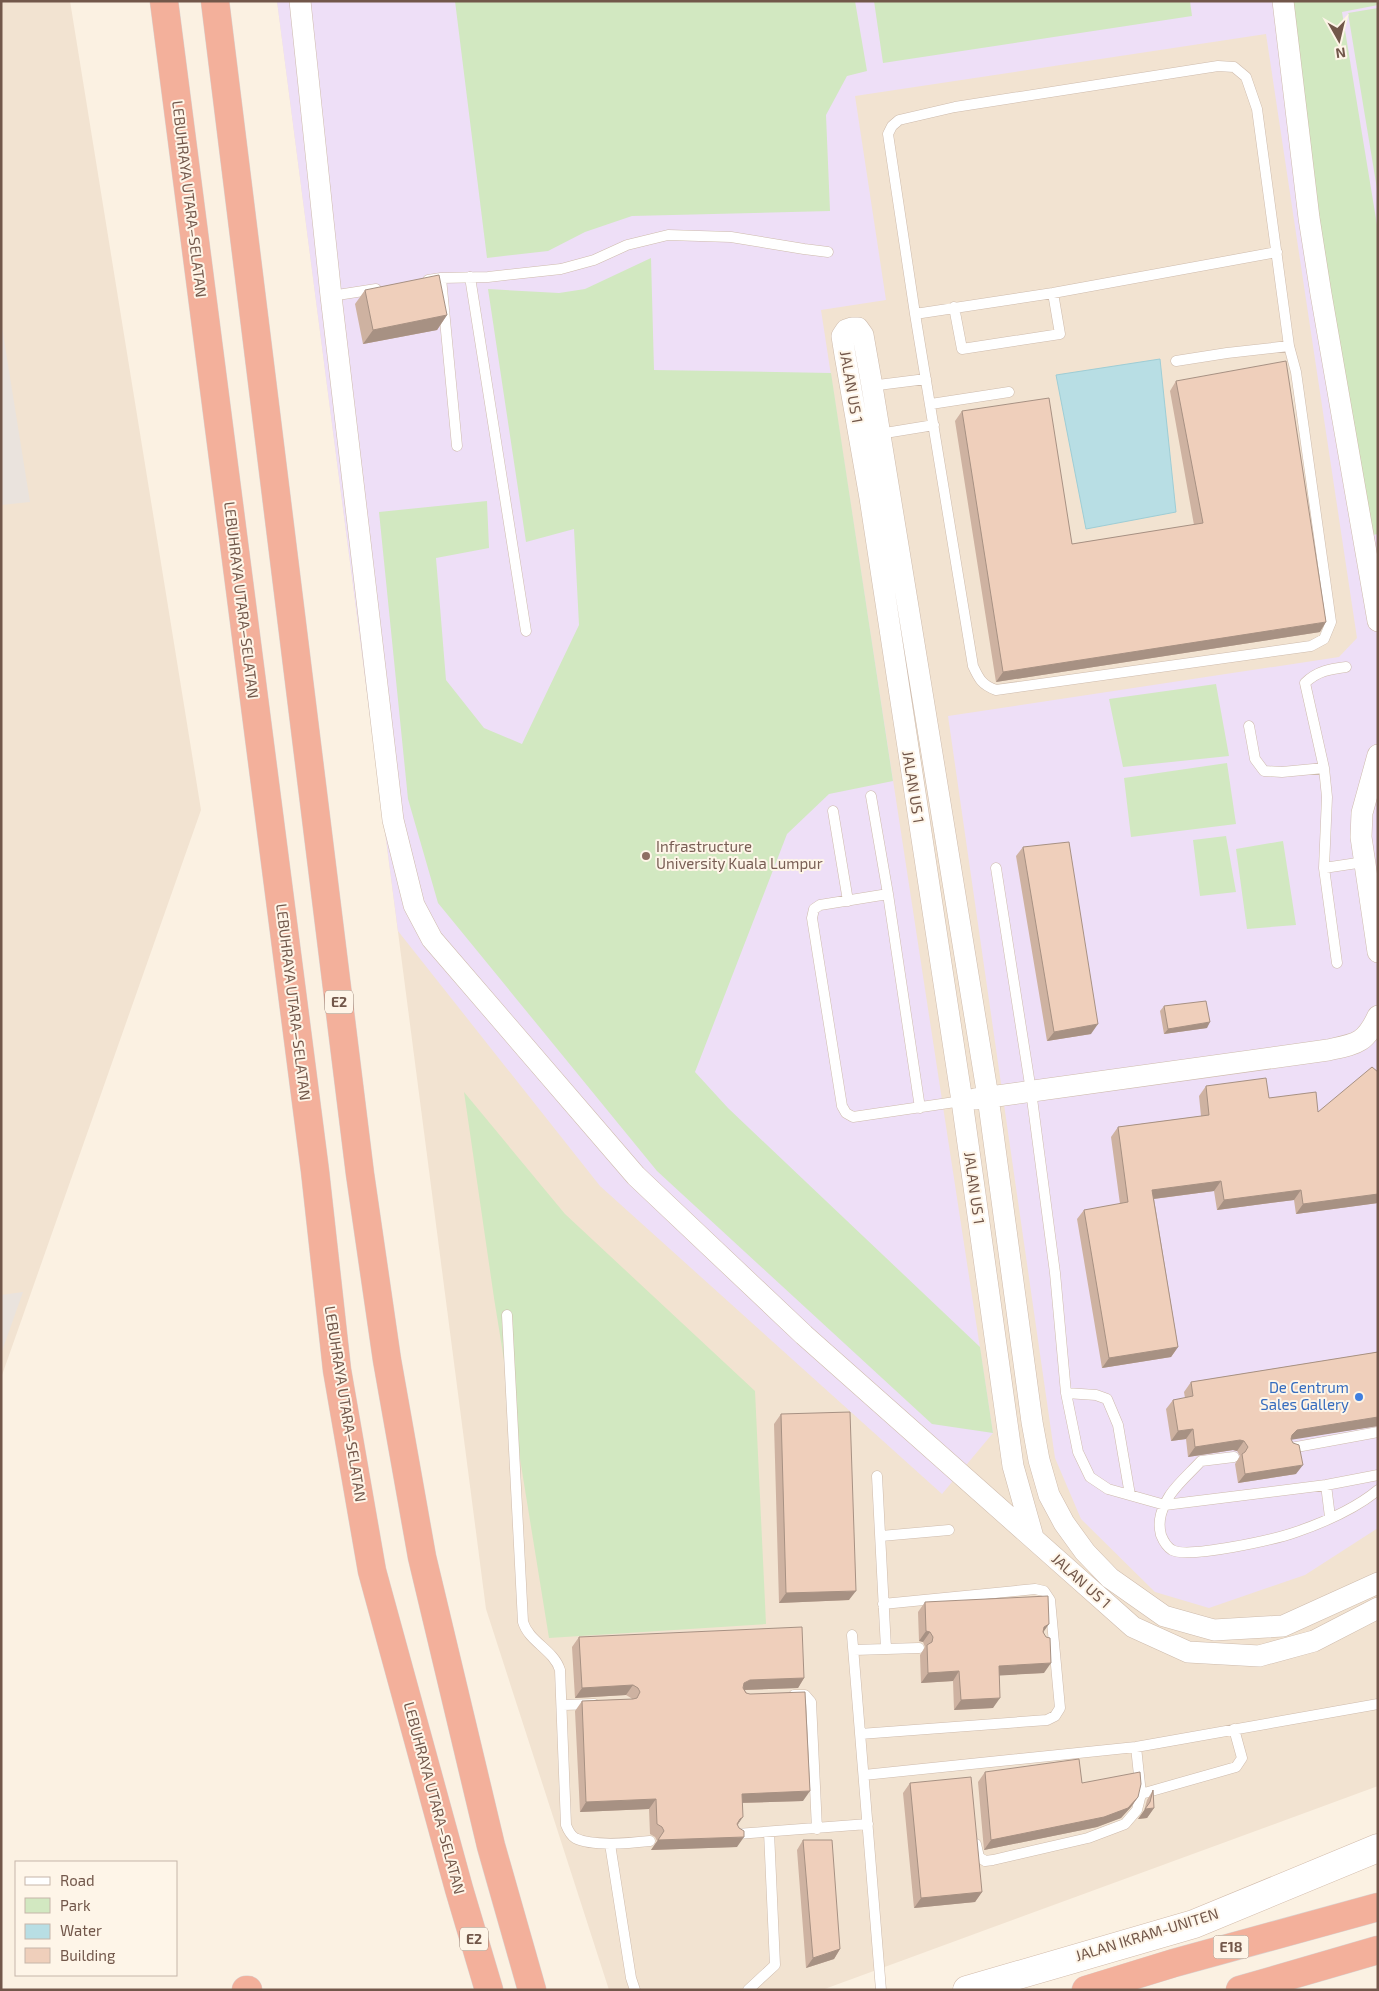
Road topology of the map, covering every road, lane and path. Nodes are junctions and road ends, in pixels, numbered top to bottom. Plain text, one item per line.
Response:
1 (164, 1) edge
2 (215, 1) edge
3 (300, 1) edge
4 (1283, 1) edge
5 (828, 252) dead end
6 (1277, 252) junction
7 (470, 277) junction
8 (441, 278) junction
9 (413, 282) edge
10 (386, 287) edge
11 (1053, 293) junction
12 (330, 296) junction
13 (954, 307) junction
14 (915, 314) junction
15 (1289, 346) junction
16 (1176, 361) dead end
17 (926, 379) junction
18 (861, 388) junction
19 (1009, 392) dead end
20 (931, 404) junction
21 (934, 425) junction
22 (879, 434) junction
23 (457, 446) dead end
24 (1378, 621) edge
25 (526, 631) dead end
26 (1346, 667) dead end
27 (1249, 726) dead end
28 (1378, 755) edge
29 (1324, 768) junction
30 (871, 796) dead end
31 (832, 811) dead end
32 (1364, 862) junction
33 (996, 868) dead end
34 (1324, 868) junction
35 (888, 894) junction
36 (848, 901) junction
37 (1378, 952) edge
38 (1338, 964) dead end
39 (1378, 1016) edge
40 (1031, 1091) junction
41 (988, 1097) junction
42 (962, 1101) junction
43 (920, 1108) junction
44 (507, 1315) dead end
45 (1066, 1393) junction
46 (1378, 1432) edge
47 (1291, 1448) edge
48 (1234, 1457) edge
49 (1378, 1474) edge
50 (877, 1476) dead end
51 (1326, 1485) junction
52 (1378, 1490) edge
53 (1130, 1495) junction
54 (1165, 1505) junction
55 (1330, 1517) junction
56 (949, 1530) dead end
57 (881, 1536) junction
58 (1033, 1537) junction
59 (1378, 1583) edge
60 (883, 1604) junction
61 (1378, 1608) edge
62 (852, 1635) dead end
63 (920, 1648) dead end
64 (886, 1649) junction
65 (854, 1650) junction
66 (787, 1695) edge
67 (608, 1703) edge
68 (1378, 1704) edge
69 (563, 1705) junction
70 (1234, 1730) junction
71 (860, 1734) junction
72 (1136, 1747) junction
73 (864, 1776) junction
74 (1141, 1794) junction
75 (868, 1824) junction
76 (818, 1829) junction
77 (769, 1832) junction
78 (975, 1832) edge
79 (736, 1834) edge
80 (650, 1841) dead end
81 (610, 1844) junction
82 (1378, 1848) edge
83 (1378, 1907) edge
84 (1378, 1950) edge
85 (489, 1990) edge
86 (532, 1990) edge
87 (635, 1990) edge
88 (748, 1990) edge
89 (881, 1990) edge
90 (967, 1990) edge
91 (1086, 1990) edge
92 (1240, 1990) edge

1 - 85 highway, LEBUHRAYA UTARA–SELATAN / E2
2 - 86 highway, E2
3 - 12 street
4 - 24 street
5 - 7 lane
6 - 11 lane
6 - 14 lane
6 - 15 lane
7 - 8 lane
7 - 25 lane
8 - 9 lane
8 - 23 lane
10 - 12 lane
11 - 13 lane
11 - 13 lane
12 - 58 street
13 - 14 lane
14 - 17 lane
15 - 16 lane
15 - 21 lane
17 - 18 lane
17 - 20 lane
18 - 22 street, JALAN US 1
18 - 42 street, JALAN US 1
19 - 20 lane
20 - 21 lane
21 - 22 lane
22 - 41 street, JALAN US 1
26 - 29 lane
27 - 29 lane
28 - 32 street
29 - 34 lane
30 - 35 lane
31 - 36 lane
32 - 34 lane
32 - 37 street
33 - 40 lane
34 - 38 lane
35 - 36 lane
35 - 43 lane
36 - 43 lane
39 - 40 street
40 - 41 street
40 - 45 lane
41 - 42 street
41 - 59 street, JALAN US 1
42 - 43 lane
42 - 58 street, JALAN US 1
44 - 69 lane
45 - 53 lane
45 - 53 lane
46 - 47 lane
48 - 54 lane
49 - 51 lane
50 - 57 lane
51 - 54 lane
51 - 55 lane
52 - 55 lane
53 - 54 lane
54 - 55 lane
56 - 57 lane
57 - 60 lane
58 - 61 street, JALAN US 1
60 - 64 lane
60 - 71 lane
62 - 65 lane
63 - 64 lane
64 - 65 lane
65 - 71 lane
66 - 76 lane
67 - 69 lane
68 - 70 lane
69 - 81 lane
70 - 72 lane
70 - 74 lane
71 - 73 lane
72 - 73 lane
72 - 74 lane
73 - 75 lane
74 - 78 lane
75 - 76 lane
75 - 89 lane
76 - 77 lane
77 - 79 lane
77 - 88 lane
80 - 81 lane
81 - 87 lane
82 - 90 main road, JALAN IKRAM-UNITEN
83 - 91 highway, E18
84 - 92 highway

